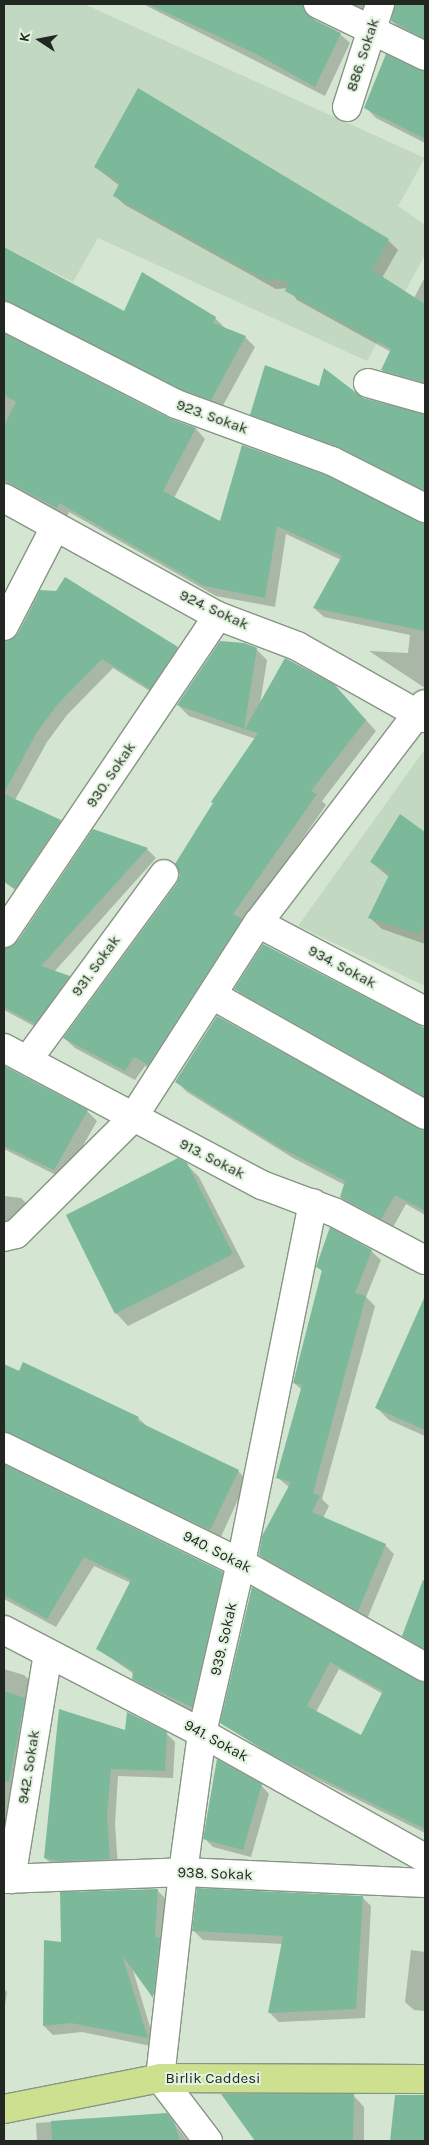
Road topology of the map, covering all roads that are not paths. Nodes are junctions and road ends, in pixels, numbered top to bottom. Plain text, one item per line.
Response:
1 (318, 4) edge
2 (380, 4) edge
3 (370, 32) junction
4 (425, 56) edge
5 (347, 107) dead end
6 (4, 316) edge
7 (368, 383) dead end
8 (425, 399) edge
9 (4, 498) edge
10 (425, 508) edge
11 (55, 527) junction
12 (218, 616) junction
13 (4, 626) edge
14 (423, 712) edge
15 (164, 874) dead end
16 (258, 923) junction
17 (4, 933) edge
18 (214, 996) junction
19 (425, 1011) edge
20 (4, 1048) edge
21 (29, 1058) junction
22 (425, 1115) edge
23 (132, 1119) junction
24 (313, 1203) junction
25 (4, 1237) edge
26 (425, 1260) edge
27 (4, 1447) edge
28 (241, 1563) junction
29 (4, 1630) edge
30 (48, 1654) junction
31 (425, 1667) edge
32 (202, 1733) junction
33 (425, 1858) edge
34 (183, 1872) junction
35 (7, 1879) edge
36 (425, 1883) edge
37 (160, 2078) junction
38 (425, 2079) edge
39 (4, 2109) edge
40 (208, 2141) edge

1 - 3 street
2 - 3 street, 886. Sokak
3 - 4 street
3 - 5 street, 886. Sokak
6 - 10 street, 923. Sokak
7 - 8 street
9 - 11 street, 924. Sokak
11 - 12 street, 924. Sokak
11 - 13 street
12 - 14 street, 924. Sokak
12 - 17 street, 930. Sokak
14 - 16 street
15 - 21 street, 931. Sokak
16 - 18 street
16 - 19 street, 934. Sokak
18 - 22 street
18 - 23 street
20 - 21 street, 913. Sokak
21 - 23 street, 913. Sokak
23 - 24 street, 913. Sokak
23 - 25 street
24 - 26 street, 913. Sokak
24 - 28 street, 939. Sokak
27 - 28 street, 940. Sokak
28 - 31 street, 940. Sokak
28 - 32 street, 939. Sokak
29 - 30 street, 941. Sokak
30 - 32 street, 941. Sokak
30 - 35 street, 942. Sokak
32 - 33 street, 941. Sokak
32 - 34 street, 939. Sokak
34 - 35 street, 938. Sokak
34 - 36 street, 938. Sokak
34 - 37 street, 939. Sokak
37 - 38 main road, Birlik Caddesi
37 - 39 main road, Birlik Caddesi
37 - 40 street

